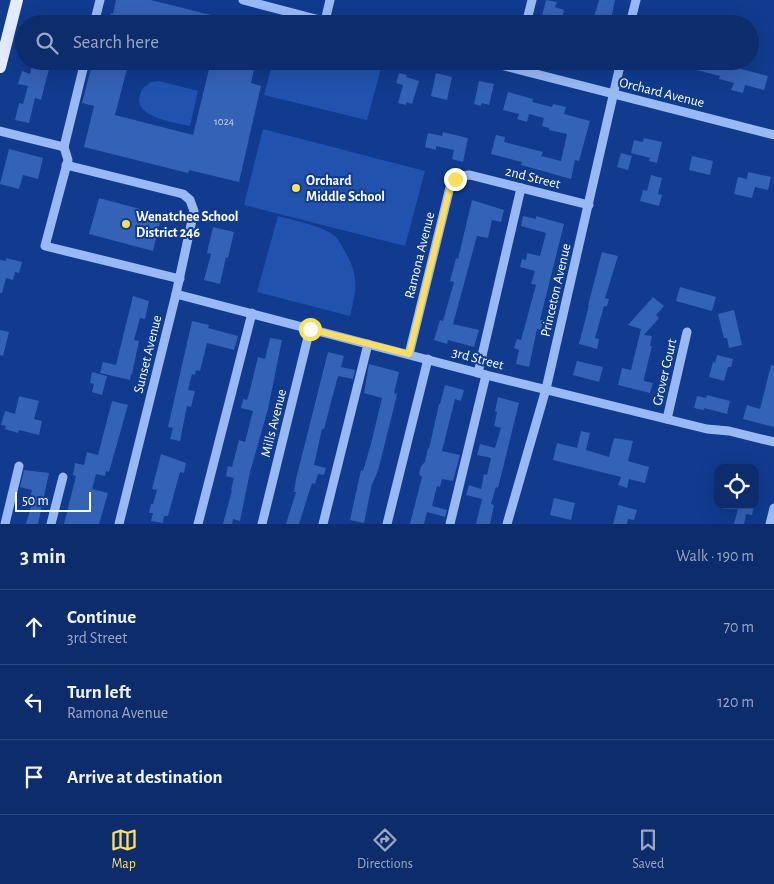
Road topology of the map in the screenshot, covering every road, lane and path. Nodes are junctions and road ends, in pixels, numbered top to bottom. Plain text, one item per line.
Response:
1 (17, 0) edge
2 (100, 0) edge
3 (243, 0) edge
4 (330, 0) edge
5 (532, 0) edge
6 (636, 0) edge
7 (96, 15) edge
8 (302, 15) edge
9 (326, 15) edge
10 (528, 15) edge
11 (632, 15) edge
12 (0, 67) edge
13 (83, 70) edge
14 (533, 70) edge
15 (619, 70) edge
16 (614, 94) junction
17 (0, 131) edge
18 (774, 135) edge
19 (64, 147) junction
20 (66, 165) junction
21 (470, 175) joint
22 (521, 188) junction
23 (589, 205) junction
24 (180, 279) junction
25 (176, 294) junction
26 (252, 313) junction
27 (310, 329) junction
28 (688, 332) dead end
29 (368, 344) junction
30 (409, 354) junction
31 (428, 359) junction
32 (482, 374) junction
33 (546, 389) junction
34 (667, 419) junction
35 (774, 442) edge
36 (19, 466) dead end
37 (63, 476) dead end
38 (774, 508) edge
39 (5, 524) edge
40 (51, 524) edge
41 (119, 524) edge
42 (198, 524) edge
43 (262, 524) edge
44 (323, 524) edge
45 (386, 524) edge
46 (450, 524) edge
47 (508, 524) edge
48 (770, 524) edge

1 - 12 main road
2 - 7 street
3 - 8 street
4 - 9 street
5 - 10 street
6 - 11 street
13 - 19 street
14 - 16 street, Orchard Avenue
15 - 16 street, Princeton Avenue
16 - 18 street, Orchard Avenue
16 - 23 street, Princeton Avenue
17 - 19 street
19 - 20 street
20 - 24 street, Sunset Avenue
20 - 24 street
21 - 22 street, 2nd Street
21 - 30 street, Ramona Avenue
22 - 23 street, 2nd Street
22 - 32 street
23 - 33 street, Princeton Avenue
24 - 25 street, Sunset Avenue
25 - 26 street, 3rd Street
25 - 41 street, Sunset Avenue
26 - 27 street, 3rd Street
26 - 42 street
27 - 29 street, 3rd Street
27 - 43 street, Mills Avenue
28 - 34 street, Grover Court
29 - 30 street, 3rd Street
29 - 44 street
30 - 31 street, 3rd Street
31 - 32 street, 3rd Street
31 - 45 street
32 - 33 street, 3rd Street
32 - 46 street
33 - 34 street, 3rd Street
33 - 47 street, Princeton Avenue
34 - 35 street, 3rd Street
36 - 39 street
37 - 40 street
38 - 48 street

